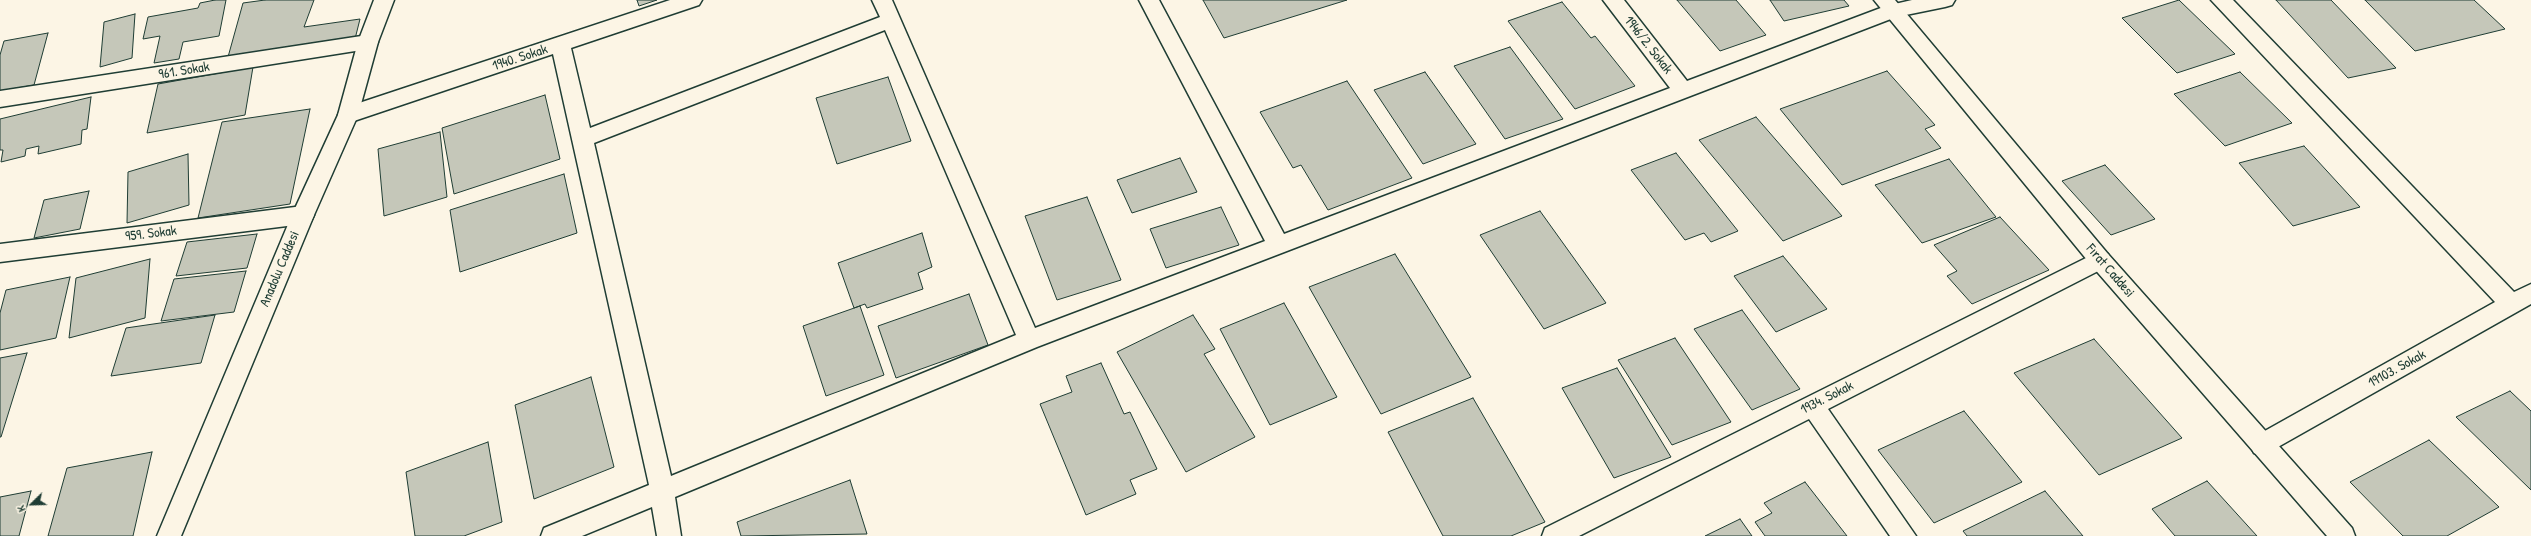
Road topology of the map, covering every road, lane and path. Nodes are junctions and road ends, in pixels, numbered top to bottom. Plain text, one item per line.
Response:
1 (384, 0) edge
2 (692, 0) edge
3 (882, 0) edge
4 (1149, 0) edge
5 (1613, 0) edge
6 (1945, 0) edge
7 (2221, 0) edge
8 (1888, 6) edge
9 (891, 20) junction
10 (368, 42) junction
11 (561, 45) junction
12 (1682, 90) junction
13 (0, 99) edge
14 (348, 115) junction
15 (583, 139) junction
16 (302, 215) junction
17 (1278, 244) junction
18 (0, 253) edge
19 (2100, 260) junction
20 (2531, 293) edge
21 (2511, 304) junction
22 (1029, 340) junction
23 (1812, 406) junction
24 (2262, 445) junction
25 (662, 490) junction
26 (169, 536) edge
27 (553, 536) edge
28 (669, 536) edge
29 (1554, 536) edge
30 (1904, 536) edge
31 (2343, 536) edge

1 - 10 street, Anadolu Caddesi
2 - 11 street, 1940. Sokak
3 - 9 street
4 - 17 street
5 - 12 street, 1946/2. Sokak
6 - 8 street
7 - 21 street
8 - 12 street
8 - 19 street, Fırat Caddesi
9 - 15 street
9 - 22 street
10 - 13 street, 961. Sokak
10 - 14 street, Anadolu Caddesi
11 - 14 street, 1940. Sokak
11 - 15 street
12 - 17 street
14 - 16 street, Anadolu Caddesi
15 - 25 street
16 - 18 street, 959. Sokak
16 - 26 street, Anadolu Caddesi
17 - 22 street
19 - 23 street, 1934. Sokak
19 - 24 street, Fırat Caddesi
20 - 21 street, 19103. Sokak
21 - 24 street, 19103. Sokak
22 - 25 street
23 - 29 street, 1934. Sokak
23 - 30 street
24 - 31 street, Fırat Caddesi
25 - 27 street
25 - 28 street

